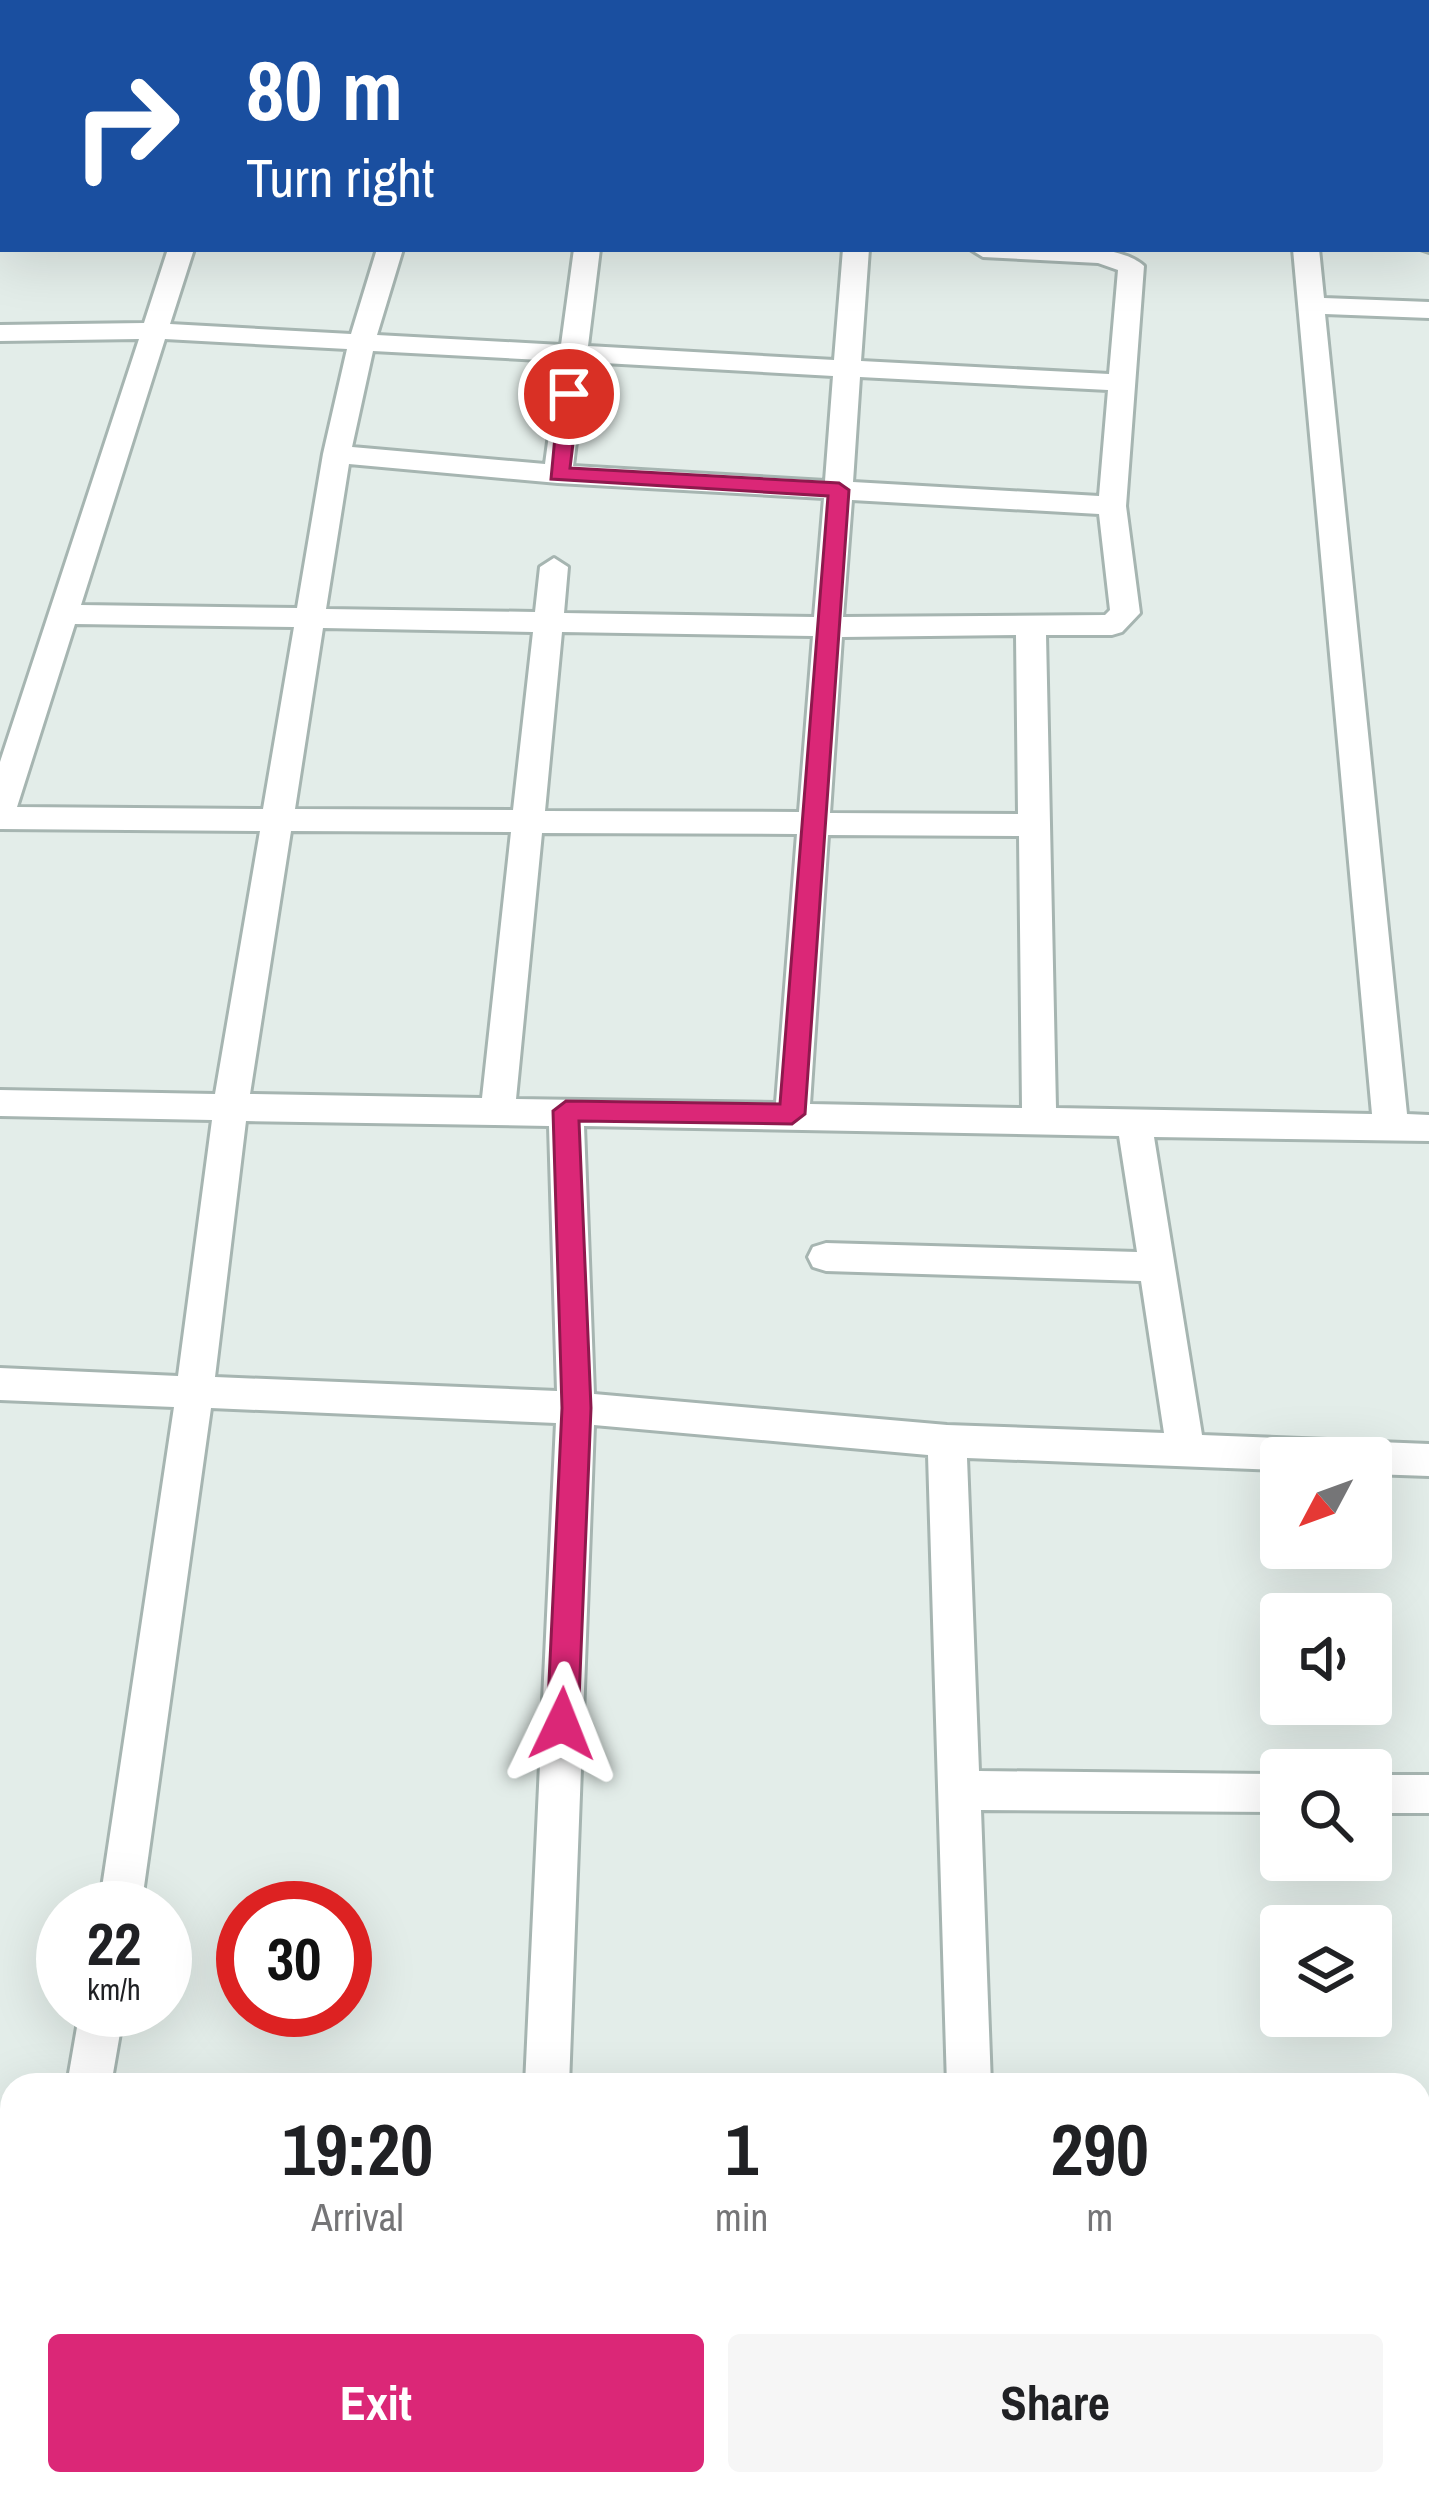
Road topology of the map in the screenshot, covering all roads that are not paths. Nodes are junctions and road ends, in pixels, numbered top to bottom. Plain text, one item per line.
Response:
1 (180, 252) edge
2 (389, 252) edge
3 (587, 252) edge
4 (856, 252) edge
5 (1034, 252) edge
6 (1306, 252) edge
7 (1309, 305) junction
8 (1429, 310) edge
9 (155, 332) junction
10 (0, 333) edge
11 (362, 342) junction
12 (574, 354) junction
13 (847, 368) junction
14 (1119, 383) junction
15 (337, 454) junction
16 (558, 474) junction
17 (839, 490) junction
18 (1112, 506) junction
19 (554, 567) dead end
20 (63, 614) junction
21 (310, 618) junction
22 (548, 622) junction
23 (828, 627) junction
24 (1031, 627) junction
25 (0, 814) edge
26 (278, 820) junction
27 (527, 821) junction
28 (814, 824) junction
29 (1037, 825) junction
30 (0, 1102) edge
31 (231, 1103) junction
32 (498, 1109) junction
33 (566, 1111) junction
34 (792, 1114) junction
35 (1039, 1119) junction
36 (1134, 1121) junction
37 (1390, 1127) junction
38 (1429, 1128) edge
39 (826, 1257) dead end
40 (1157, 1267) junction
41 (0, 1384) edge
42 (196, 1389) junction
43 (576, 1408) junction
44 (947, 1441) junction
45 (1186, 1450) junction
46 (1429, 1460) edge
47 (960, 1790) junction
48 (1260, 1793) edge
49 (1392, 1794) edge
50 (1429, 1794) edge
51 (124, 1881) edge
52 (97, 2037) edge
53 (91, 2073) edge
54 (548, 2073) edge
55 (969, 2073) edge

1 - 9 street
2 - 11 street
3 - 12 street
4 - 13 street
5 - 14 street
6 - 7 street
7 - 8 street
7 - 37 street
9 - 10 street
9 - 11 street
9 - 20 street
11 - 12 street
11 - 15 street
12 - 13 street
12 - 16 street
13 - 14 street
13 - 17 street
14 - 18 street
15 - 16 street
15 - 21 street
16 - 17 street
17 - 18 street
17 - 23 street
18 - 24 street
19 - 22 street
20 - 21 street
20 - 25 street
21 - 22 street
21 - 26 street
22 - 23 street
22 - 27 street
23 - 24 street
23 - 28 street
24 - 29 street
25 - 26 street
26 - 27 street
26 - 31 street
27 - 28 street
27 - 32 street
28 - 29 street
28 - 34 street
29 - 35 street
30 - 31 street
31 - 32 street
31 - 42 street
32 - 33 street
33 - 34 street
33 - 43 street
34 - 35 street
35 - 36 street
36 - 37 street
36 - 40 street
37 - 38 street
39 - 40 street
40 - 45 street
41 - 42 street
42 - 43 street
42 - 51 street
43 - 44 street
43 - 54 street
44 - 45 street
44 - 47 street
45 - 46 street
47 - 48 street
47 - 55 street
49 - 50 street
52 - 53 street

